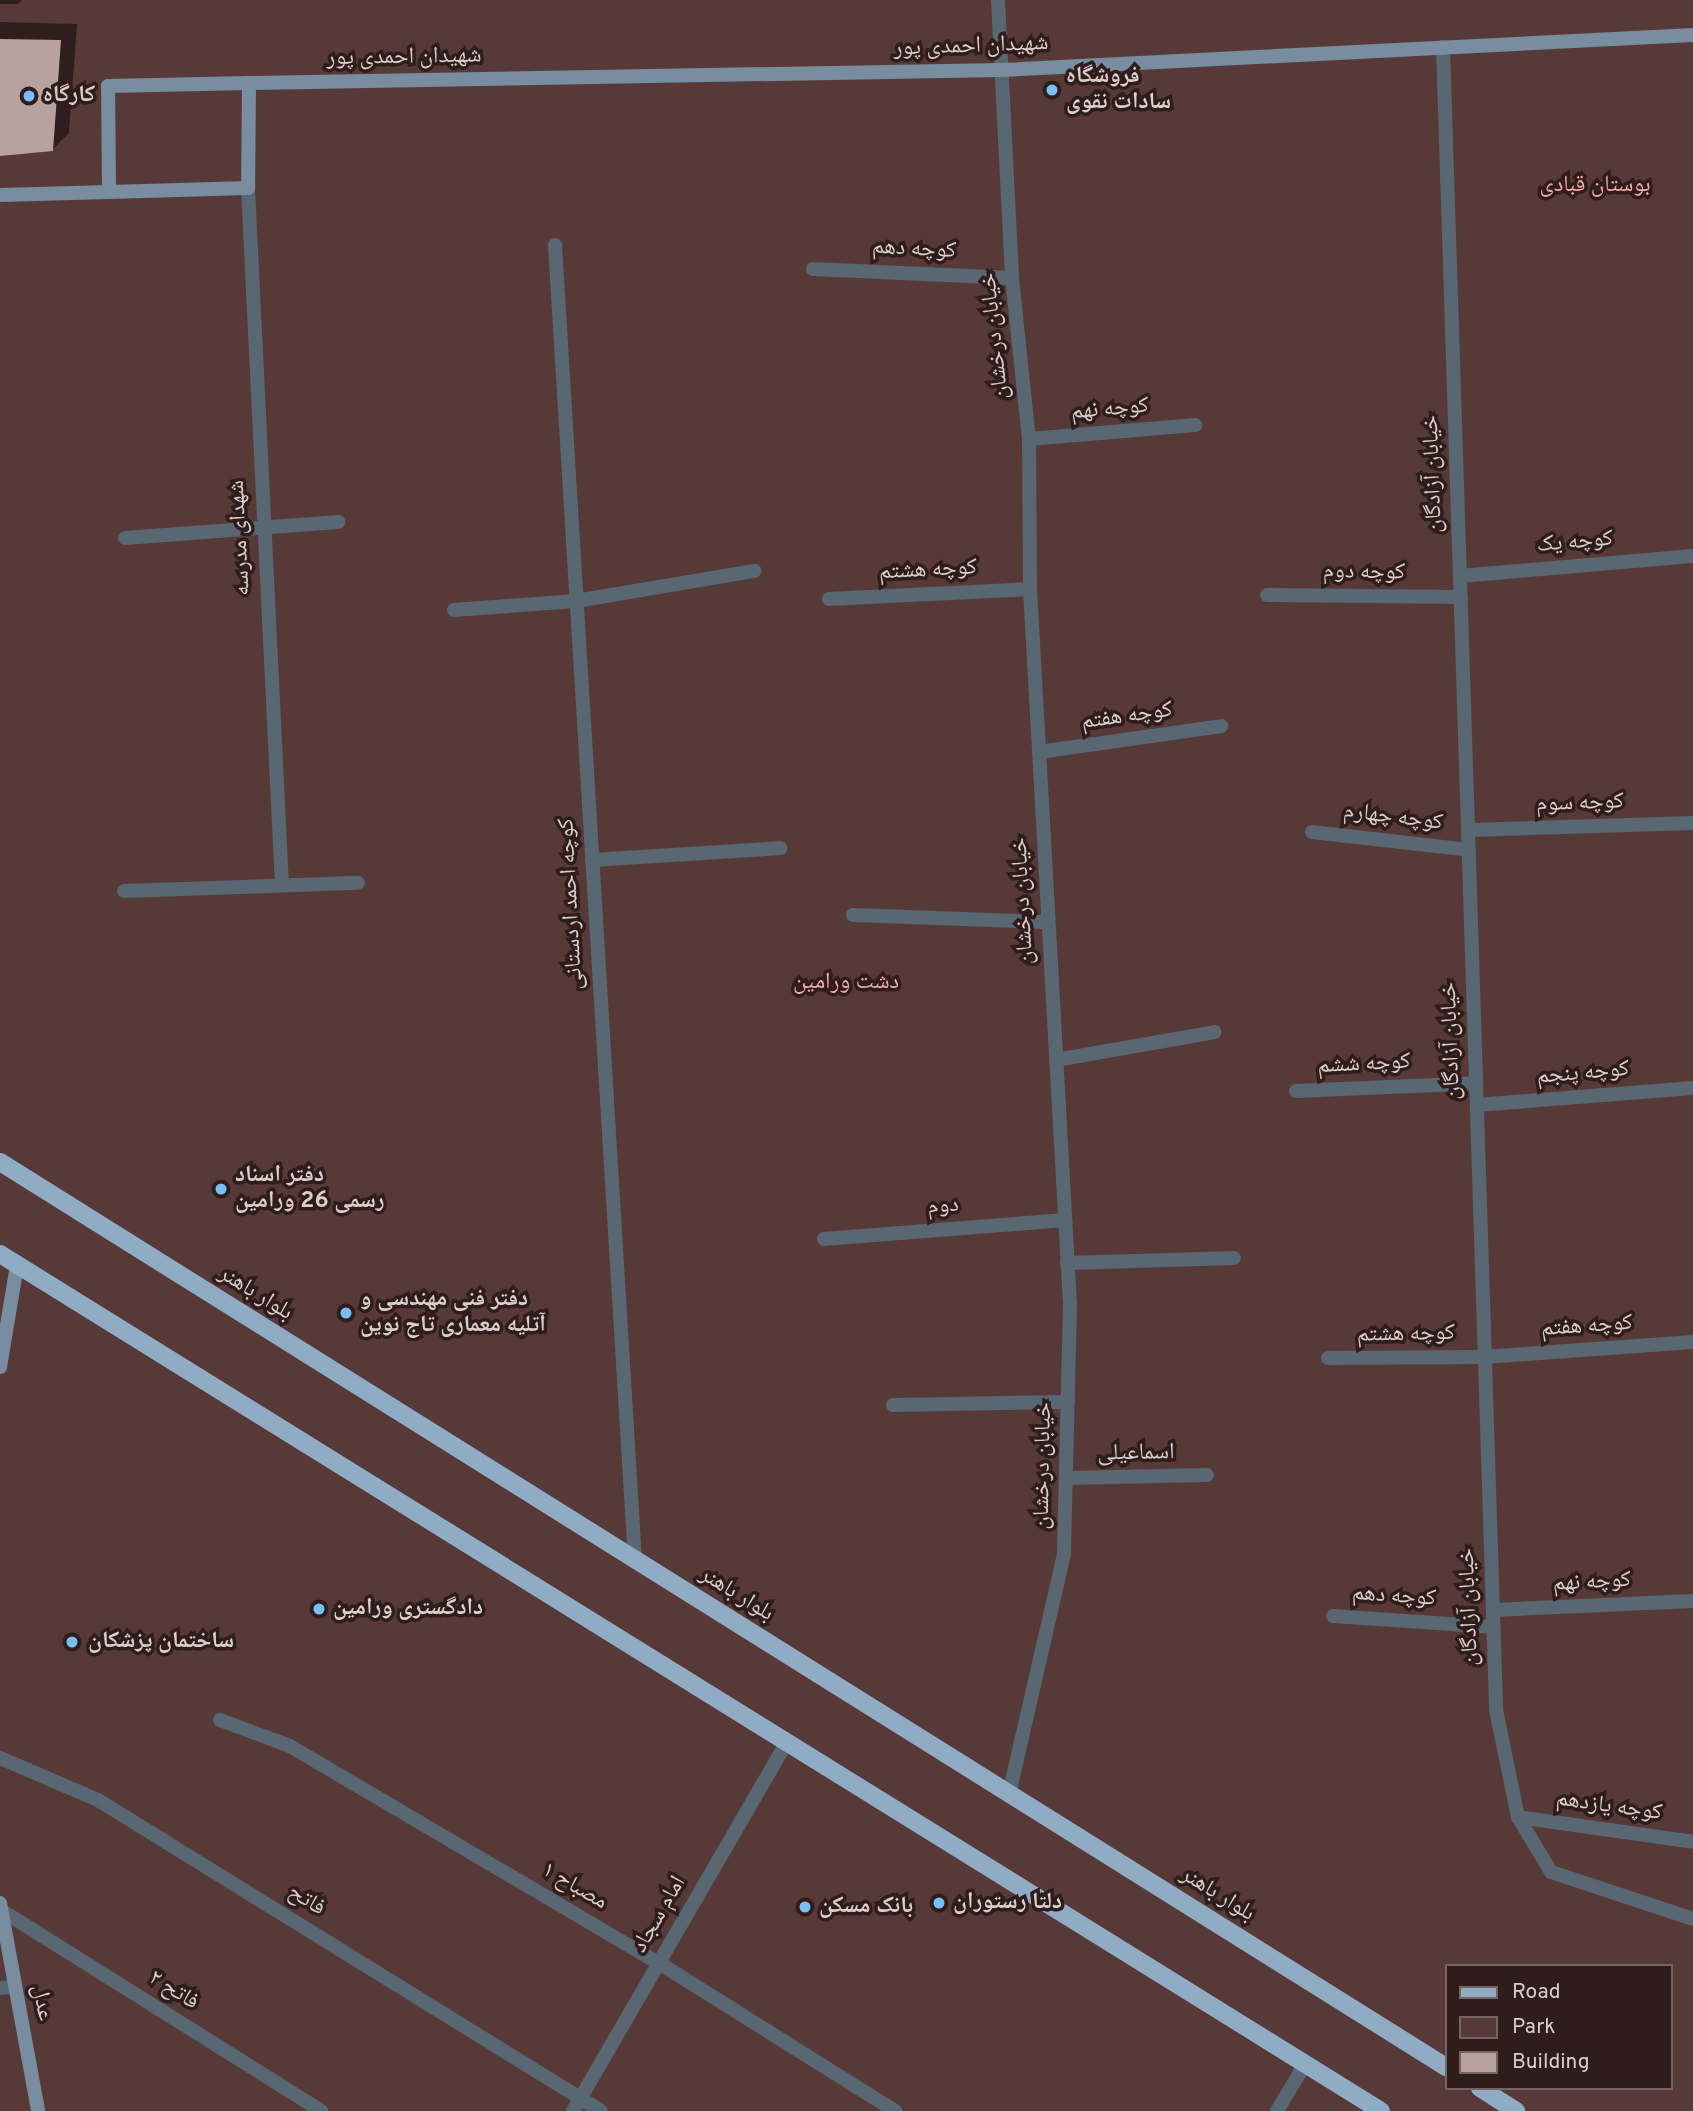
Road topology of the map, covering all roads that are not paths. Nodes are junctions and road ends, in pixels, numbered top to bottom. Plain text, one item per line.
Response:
1 (998, 0) edge
2 (1693, 35) edge
3 (1443, 47) junction
4 (1001, 70) junction
5 (249, 83) junction
6 (248, 188) junction
7 (109, 192) junction
8 (0, 195) edge
9 (555, 245) dead end
10 (813, 269) dead end
11 (1012, 278) junction
12 (1195, 425) dead end
13 (1029, 439) junction
14 (338, 522) dead end
15 (262, 526) junction
16 (125, 538) dead end
17 (1693, 556) edge
18 (754, 571) dead end
19 (1460, 576) junction
20 (1030, 589) junction
21 (1267, 595) dead end
22 (1461, 597) junction
23 (829, 599) dead end
24 (576, 601) junction
25 (454, 610) dead end
26 (1221, 726) dead end
27 (1039, 752) junction
28 (1693, 823) edge
29 (1468, 830) junction
30 (1312, 832) dead end
31 (781, 848) dead end
32 (1469, 850) junction
33 (592, 860) junction
34 (358, 883) dead end
35 (282, 885) junction
36 (124, 891) dead end
37 (853, 915) dead end
38 (1048, 922) junction
39 (1215, 1032) dead end
40 (1056, 1060) junction
41 (1476, 1083) junction
42 (1693, 1088) edge
43 (1296, 1091) dead end
44 (1477, 1105) junction
45 (0, 1162) edge
46 (1065, 1220) junction
47 (824, 1239) dead end
48 (0, 1254) edge
49 (1234, 1258) dead end
50 (1067, 1263) junction
51 (18, 1265) junction
52 (1693, 1342) edge
53 (1484, 1357) junction
54 (1328, 1358) dead end
55 (0, 1367) edge
56 (1068, 1402) junction
57 (893, 1405) dead end
58 (1206, 1475) dead end
59 (1066, 1478) junction
60 (635, 1560) junction
61 (1693, 1601) edge
62 (1493, 1611) junction
63 (1333, 1616) dead end
64 (1493, 1627) junction
65 (220, 1720) dead end
66 (787, 1742) junction
67 (0, 1758) edge
68 (1009, 1794) junction
69 (1518, 1816) junction
70 (1693, 1842) edge
71 (1, 1906) edge
72 (1693, 1919) edge
73 (659, 1963) junction
74 (15, 1987) junction
75 (0, 1989) edge
76 (1305, 2064) junction
77 (1444, 2066) edge
78 (1483, 2090) edge
79 (576, 2105) edge
80 (38, 2111) edge
81 (321, 2111) edge
82 (601, 2111) edge
83 (895, 2111) edge
84 (1277, 2111) edge
85 (1381, 2111) edge
86 (1516, 2111) edge

1 - 4 street, خیابان درخشان
2 - 3 street, شهیدان احمدی پور
3 - 4 street, شهیدان احمدی پور
3 - 19 street, خیابان آزادگان
4 - 5 street, شهیدان احمدی پور
4 - 11 street, خیابان درخشان
5 - 6 street
5 - 7 street, شهیدان احمدی پور
6 - 7 street
6 - 15 street, شهدای مدرسه
7 - 8 street
9 - 24 street, کوچه احمد اردستانی
10 - 11 street, کوچه دهم
11 - 13 street, خیابان درخشان
12 - 13 street, کوچه نهم
13 - 20 street, خیابان درخشان
14 - 15 street
15 - 16 street
15 - 35 street, شهدای مدرسه
17 - 19 street, کوچه یک
18 - 24 street
19 - 22 street, خیابان آزادگان
20 - 23 street, کوچه هشتم
20 - 27 street, خیابان درخشان
21 - 22 street, کوچه دوم
22 - 29 street, خیابان آزادگان
24 - 25 street
24 - 33 street, کوچه احمد اردستانی
26 - 27 street, کوچه هفتم
27 - 38 street, خیابان درخشان
28 - 29 street, کوچه سوم
29 - 32 street, خیابان آزادگان
30 - 32 street, کوچه چهارم
31 - 33 street
32 - 41 street, خیابان آزادگان
33 - 60 street, کوچه احمد اردستانی
34 - 35 street
35 - 36 street
37 - 38 street
38 - 40 street, خیابان درخشان
39 - 40 street
40 - 46 street, خیابان درخشان
41 - 43 street, کوچه ششم
41 - 44 street, خیابان آزادگان
42 - 44 street, کوچه پنجم
44 - 53 street, خیابان آزادگان
45 - 60 main road, بلوار باهنر
46 - 47 street, دوم
46 - 50 street, خیابان درخشان
48 - 51 main road
49 - 50 street
50 - 56 street, خیابان درخشان
51 - 55 street
51 - 66 main road
52 - 53 street, کوچه هفتم
53 - 54 street, کوچه هشتم
53 - 62 street, خیابان آزادگان
56 - 57 street
56 - 59 street, خیابان درخشان
58 - 59 street, اسماعیلی
59 - 68 street, خیابان درخشان
60 - 68 main road, بلوار باهنر
61 - 62 street, کوچه نهم
62 - 64 street, خیابان آزادگان
63 - 64 street, کوچه دهم
64 - 69 street, خیابان آزادگان
65 - 73 street, مصباح ۱
66 - 73 street, امام سجاد
66 - 76 main road
67 - 79 street, فاتح
68 - 77 main road, بلوار باهنر
69 - 70 street, کوچه یازدهم
69 - 72 street, خیابان آزادگان
71 - 74 street, عدل
71 - 81 street, فاتح ۲
73 - 79 street, امام سجاد
73 - 83 street, مصباح ۱
74 - 75 street
74 - 80 street, عدل
76 - 84 street
76 - 85 main road
78 - 86 main road
79 - 82 street, فاتح

